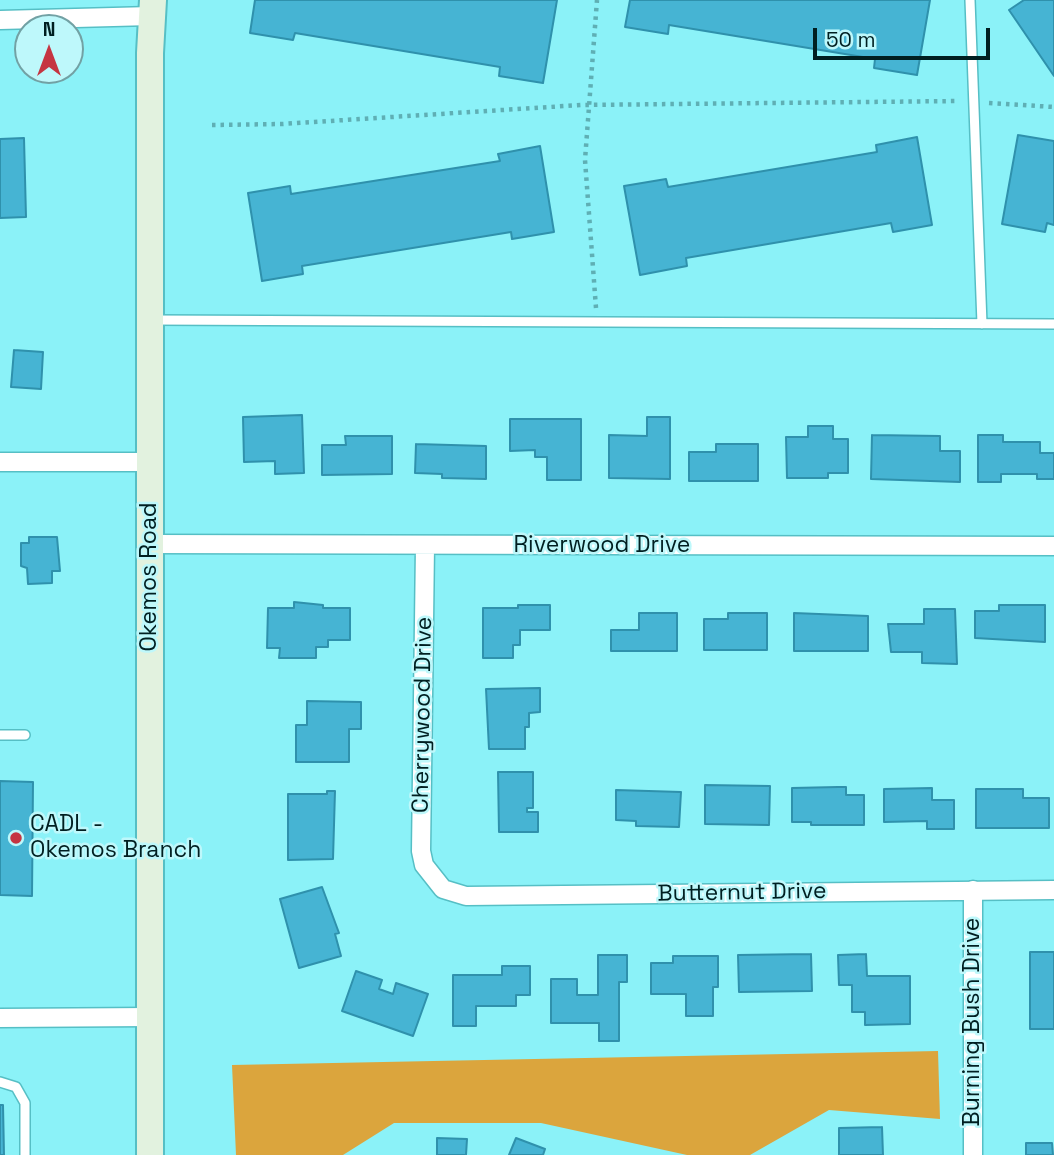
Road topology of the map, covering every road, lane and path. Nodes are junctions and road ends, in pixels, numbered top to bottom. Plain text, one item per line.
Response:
1 (597, 0) edge
2 (970, 0) edge
3 (152, 8) edge
4 (0, 20) edge
5 (974, 102) junction
6 (589, 106) junction
7 (1054, 107) edge
8 (212, 125) dead end
9 (150, 320) junction
10 (596, 323) junction
11 (982, 324) junction
12 (1054, 324) edge
13 (150, 462) junction
14 (0, 463) edge
15 (150, 544) junction
16 (425, 546) junction
17 (1054, 546) edge
18 (0, 735) edge
19 (25, 735) dead end
20 (434, 881) joint
21 (973, 890) junction
22 (1054, 890) edge
23 (150, 1017) junction
24 (0, 1018) edge
25 (0, 1082) edge
26 (25, 1155) edge
27 (150, 1155) edge
28 (973, 1155) edge

1 - 6 path
2 - 5 lane
3 - 4 street
3 - 9 main road, Okemos Road
5 - 6 path
5 - 7 path
5 - 11 lane
6 - 8 path
6 - 10 path
9 - 10 lane
9 - 13 main road, Okemos Road
10 - 11 lane
11 - 12 lane
13 - 14 street
13 - 15 main road, Okemos Road
15 - 16 street, Riverwood Drive
15 - 23 main road, Okemos Road
16 - 17 street, Riverwood Drive
16 - 20 street, Cherrywood Drive
18 - 19 lane
20 - 21 street, Butternut Drive
21 - 22 street, Butternut Drive
21 - 28 street, Burning Bush Drive
23 - 24 street
23 - 27 main road, Okemos Road
25 - 26 lane

